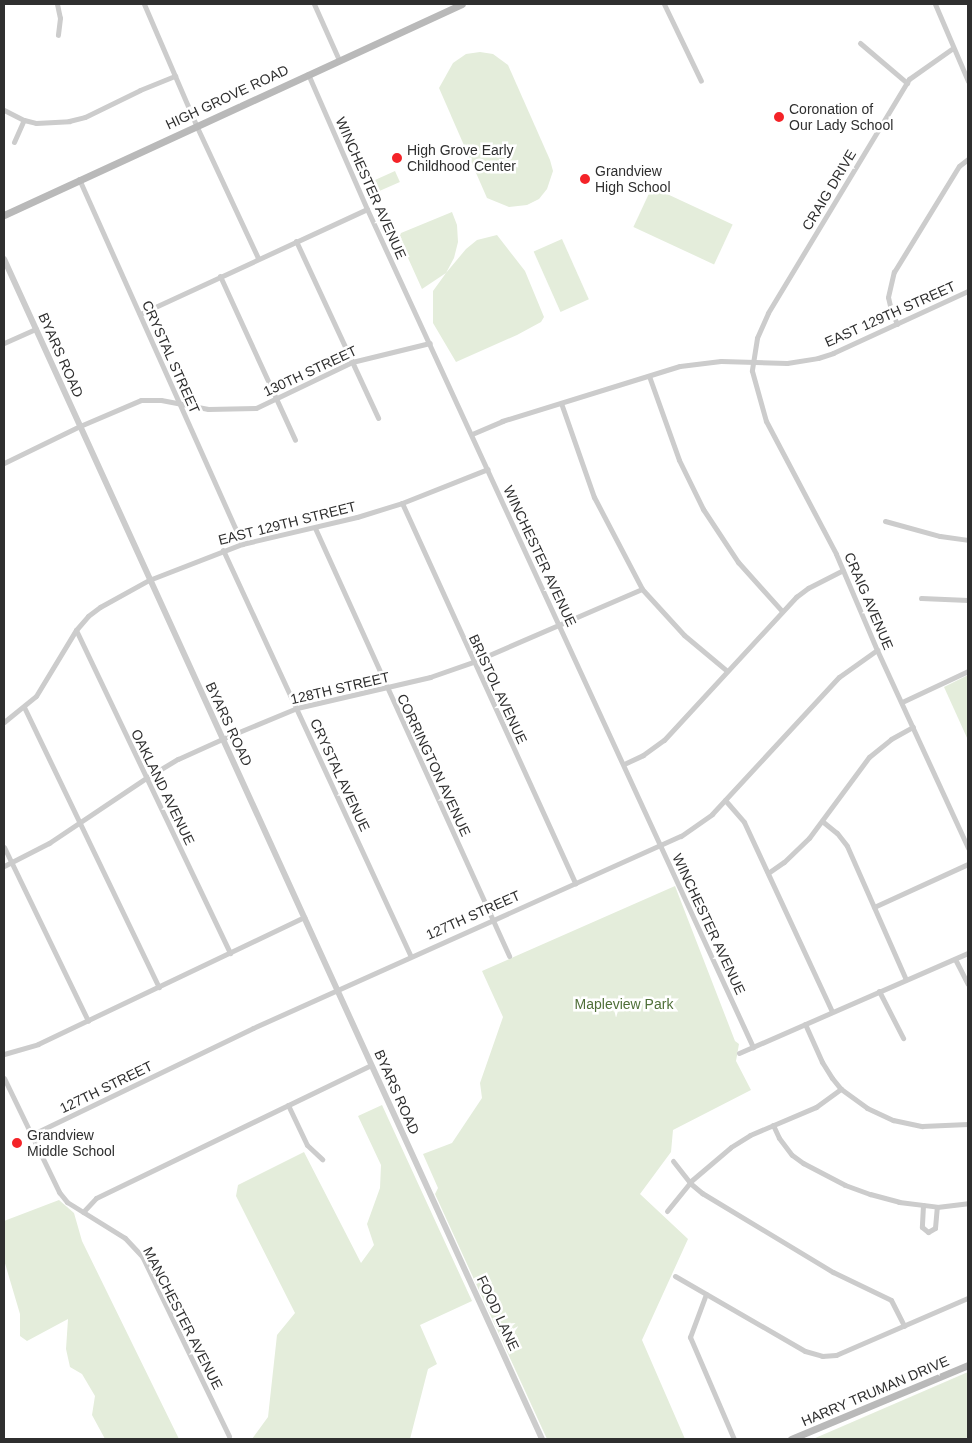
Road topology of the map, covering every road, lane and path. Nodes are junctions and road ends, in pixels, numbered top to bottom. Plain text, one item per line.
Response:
1 (57, 4) edge
2 (144, 4) edge
3 (314, 4) edge
4 (462, 4) edge
5 (664, 4) edge
6 (935, 4) edge
7 (58, 35) dead end
8 (860, 43) dead end
9 (953, 48) junction
10 (339, 60) junction
11 (308, 74) junction
12 (175, 76) junction
13 (701, 81) dead end
14 (968, 81) edge
15 (907, 83) junction
16 (4, 110) edge
17 (24, 120) junction
18 (196, 125) junction
19 (14, 142) dead end
20 (968, 159) edge
21 (79, 180) junction
22 (367, 209) junction
23 (4, 215) edge
24 (296, 241) junction
25 (258, 258) junction
26 (4, 259) edge
27 (220, 276) junction
28 (968, 291) edge
29 (140, 314) junction
30 (897, 324) junction
31 (36, 329) junction
32 (4, 343) edge
33 (430, 344) junction
34 (352, 362) junction
35 (752, 363) junction
36 (649, 376) junction
37 (276, 400) junction
38 (561, 403) junction
39 (181, 405) junction
40 (378, 418) dead end
41 (80, 426) junction
42 (472, 434) junction
43 (295, 440) dead end
44 (4, 462) edge
45 (487, 470) junction
46 (402, 503) junction
47 (885, 521) dead end
48 (315, 528) junction
49 (968, 540) edge
50 (242, 544) junction
51 (223, 550) junction
52 (843, 570) junction
53 (149, 580) junction
54 (642, 589) junction
55 (921, 598) dead end
56 (968, 600) edge
57 (782, 611) junction
58 (560, 625) junction
59 (76, 630) junction
60 (878, 650) junction
61 (473, 662) junction
62 (727, 671) junction
63 (968, 671) edge
64 (387, 688) junction
65 (902, 702) junction
66 (24, 707) junction
67 (297, 708) junction
68 (4, 722) edge
69 (913, 728) junction
70 (222, 739) junction
71 (624, 764) junction
72 (146, 778) junction
73 (725, 800) junction
74 (822, 821) junction
75 (80, 823) junction
76 (661, 846) junction
77 (4, 847) edge
78 (968, 848) edge
79 (11, 862) junction
80 (968, 864) edge
81 (4, 866) edge
82 (768, 872) junction
83 (575, 883) junction
84 (874, 907) junction
85 (304, 917) junction
86 (492, 919) junction
87 (230, 953) junction
88 (968, 953) edge
89 (411, 956) junction
90 (509, 956) dead end
91 (955, 959) junction
92 (906, 980) junction
93 (968, 984) edge
94 (159, 987) junction
95 (337, 990) junction
96 (879, 991) junction
97 (832, 1012) junction
98 (88, 1021) junction
99 (805, 1024) junction
100 (902, 1038) dead end
101 (753, 1047) junction
102 (739, 1053) dead end
103 (4, 1054) edge
104 (372, 1065) junction
105 (4, 1078) edge
106 (841, 1089) junction
107 (288, 1105) junction
108 (968, 1124) edge
109 (773, 1125) junction
110 (31, 1135) junction
111 (322, 1159) dead end
112 (673, 1161) dead end
113 (690, 1183) junction
114 (432, 1198) joint
115 (968, 1203) edge
116 (923, 1205) junction
117 (937, 1207) junction
118 (667, 1211) dead end
119 (84, 1212) junction
120 (675, 1276) dead end
121 (706, 1294) junction
122 (968, 1298) edge
123 (904, 1326) junction
124 (968, 1365) edge
125 (229, 1436) dead end
126 (542, 1439) edge
127 (734, 1439) edge
128 (791, 1439) edge

1 - 7 street
2 - 12 street
3 - 10 street
4 - 10 main road, HIGH GROVE ROAD
5 - 13 street
6 - 9 street
8 - 15 street
9 - 14 street
9 - 15 street, CRAIG DRIVE
10 - 11 main road, HIGH GROVE ROAD
11 - 18 main road, HIGH GROVE ROAD
11 - 22 street, WINCHESTER AVENUE
12 - 17 street
12 - 18 street
15 - 35 street, CRAIG DRIVE
16 - 17 street
17 - 19 street
18 - 21 main road, HIGH GROVE ROAD
18 - 25 street
20 - 30 street
21 - 23 main road, HIGH GROVE ROAD
21 - 29 street, CRYSTAL STREET
22 - 24 street
22 - 33 street, WINCHESTER AVENUE
24 - 25 street
24 - 34 street
25 - 27 street
26 - 31 street, BYARS ROAD
27 - 29 street
27 - 37 street
28 - 30 street, EAST 129TH STREET
29 - 39 street, CRYSTAL STREET
30 - 35 street, EAST 129TH STREET
31 - 32 street
31 - 41 street, BYARS ROAD
33 - 34 street, 130TH STREET
33 - 42 street, WINCHESTER AVENUE
34 - 37 street, 130TH STREET
34 - 40 street
35 - 36 street, EAST 129TH STREET
35 - 52 street, CRAIG AVENUE
36 - 38 street, EAST 129TH STREET
36 - 57 street
37 - 39 street, 130TH STREET
37 - 43 street
38 - 42 street, EAST 129TH STREET
38 - 54 street
39 - 41 street, 130TH STREET
39 - 50 street, CRYSTAL STREET
41 - 44 street, 130TH STREET
41 - 53 street, BYARS ROAD
42 - 45 street, WINCHESTER AVENUE
45 - 46 street, EAST 129TH STREET
45 - 58 street, WINCHESTER AVENUE
46 - 48 street, EAST 129TH STREET
46 - 61 street, BRISTOL AVENUE
47 - 49 street
48 - 50 street, EAST 129TH STREET
48 - 64 street, CORRINGTON AVENUE
50 - 51 street, EAST 129TH STREET
51 - 53 street, EAST 129TH STREET
51 - 67 street, CRYSTAL AVENUE
52 - 57 street
52 - 60 street, CRAIG AVENUE
53 - 59 street, EAST 129TH STREET
53 - 70 street, BYARS ROAD
54 - 58 street, 128TH STREET
54 - 62 street
55 - 56 street
57 - 62 street
58 - 61 street, 128TH STREET
58 - 71 street, WINCHESTER AVENUE
59 - 66 street, EAST 129TH STREET
59 - 72 street, OAKLAND AVENUE
60 - 65 street, CRAIG AVENUE
60 - 73 street, 127TH STREET
61 - 64 street, 128TH STREET
61 - 83 street, BRISTOL AVENUE
62 - 71 street
63 - 65 street
64 - 67 street, 128TH STREET
64 - 86 street, CORRINGTON AVENUE
65 - 69 street, CRAIG AVENUE
66 - 68 street, EAST 129TH STREET
66 - 75 street
67 - 70 street, 128TH STREET
67 - 89 street, CRYSTAL AVENUE
69 - 74 street
69 - 78 street, CRAIG AVENUE
70 - 72 street, 128TH STREET
70 - 85 street, BYARS ROAD
71 - 76 street, WINCHESTER AVENUE
72 - 75 street, 128TH STREET
72 - 87 street, OAKLAND AVENUE
73 - 76 street, 127TH STREET
73 - 82 street
74 - 82 street
74 - 84 street
75 - 79 street, 128TH STREET
75 - 94 street
76 - 83 street, 127TH STREET
76 - 101 street, WINCHESTER AVENUE
77 - 79 street
79 - 81 street, 128TH STREET
79 - 98 street
80 - 84 street
82 - 97 street
83 - 86 street, 127TH STREET
84 - 92 street
85 - 87 street
85 - 95 street, BYARS ROAD
86 - 89 street, 127TH STREET
86 - 90 street, CORRINGTON AVENUE
87 - 94 street
88 - 91 street
89 - 95 street, 127TH STREET
91 - 92 street
91 - 93 street
92 - 96 street
94 - 98 street
95 - 104 street, BYARS ROAD
95 - 110 street, 127TH STREET
96 - 97 street
96 - 100 street
97 - 99 street
98 - 103 street
99 - 101 street
99 - 106 street
101 - 102 street
104 - 107 street
104 - 114 street, BYARS ROAD
105 - 110 street, MANCHESTER AVENUE
106 - 108 street
106 - 109 street
107 - 111 street
107 - 119 street
109 - 113 street
109 - 116 street
110 - 119 street, MANCHESTER AVENUE
112 - 113 street
113 - 118 street
113 - 123 street
114 - 126 street, FOOD LANE
115 - 117 street
116 - 117 street
116 - 117 street
119 - 125 street, MANCHESTER AVENUE
120 - 121 street
121 - 123 street
121 - 127 street
122 - 123 street
124 - 128 main road, HARRY TRUMAN DRIVE

